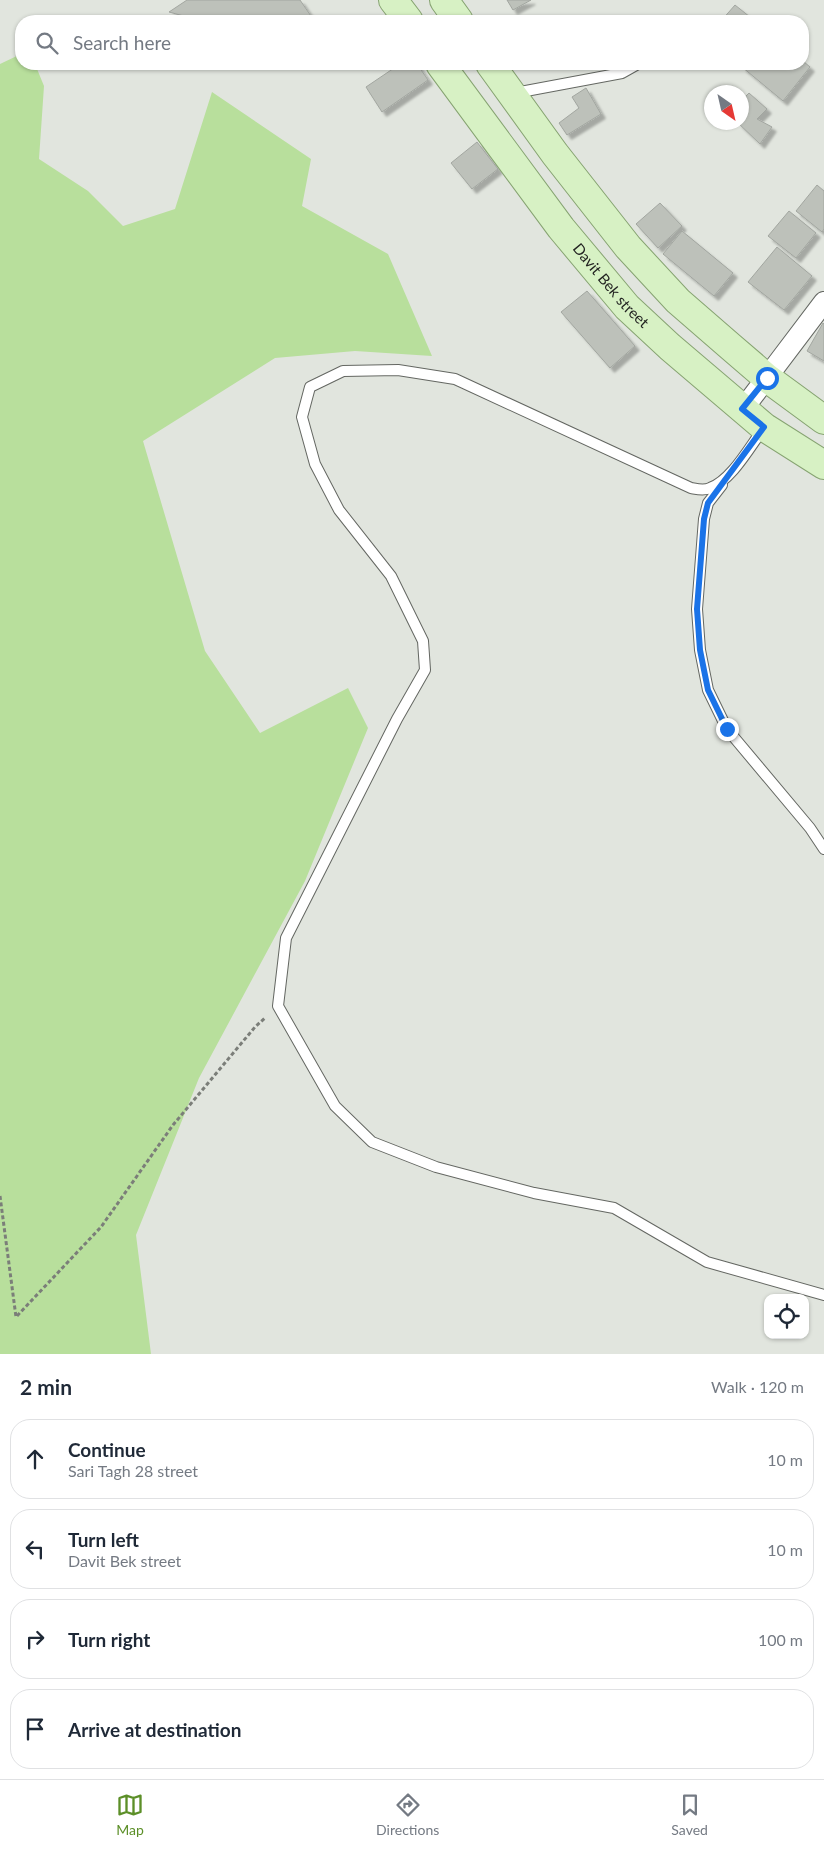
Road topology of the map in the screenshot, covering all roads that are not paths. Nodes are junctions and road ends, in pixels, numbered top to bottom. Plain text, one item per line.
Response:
1 (394, 0) edge
2 (444, 0) edge
3 (405, 15) edge
4 (455, 15) edge
5 (444, 70) edge
6 (494, 70) edge
7 (627, 70) edge
8 (511, 94) junction
9 (824, 302) edge
10 (767, 378) junction
11 (742, 409) junction
12 (824, 420) edge
13 (764, 427) junction
14 (824, 465) edge
15 (726, 480) junction
16 (824, 849) edge
17 (824, 1295) edge

1 - 3 main road
2 - 4 main road
5 - 11 main road, Davit Bek street
6 - 8 main road
7 - 8 lane
8 - 10 main road
9 - 10 street
10 - 11 street
10 - 12 main road
11 - 13 main road, Davit Bek street
13 - 14 main road, Davit Bek street
13 - 15 lane
15 - 16 lane
15 - 17 lane

